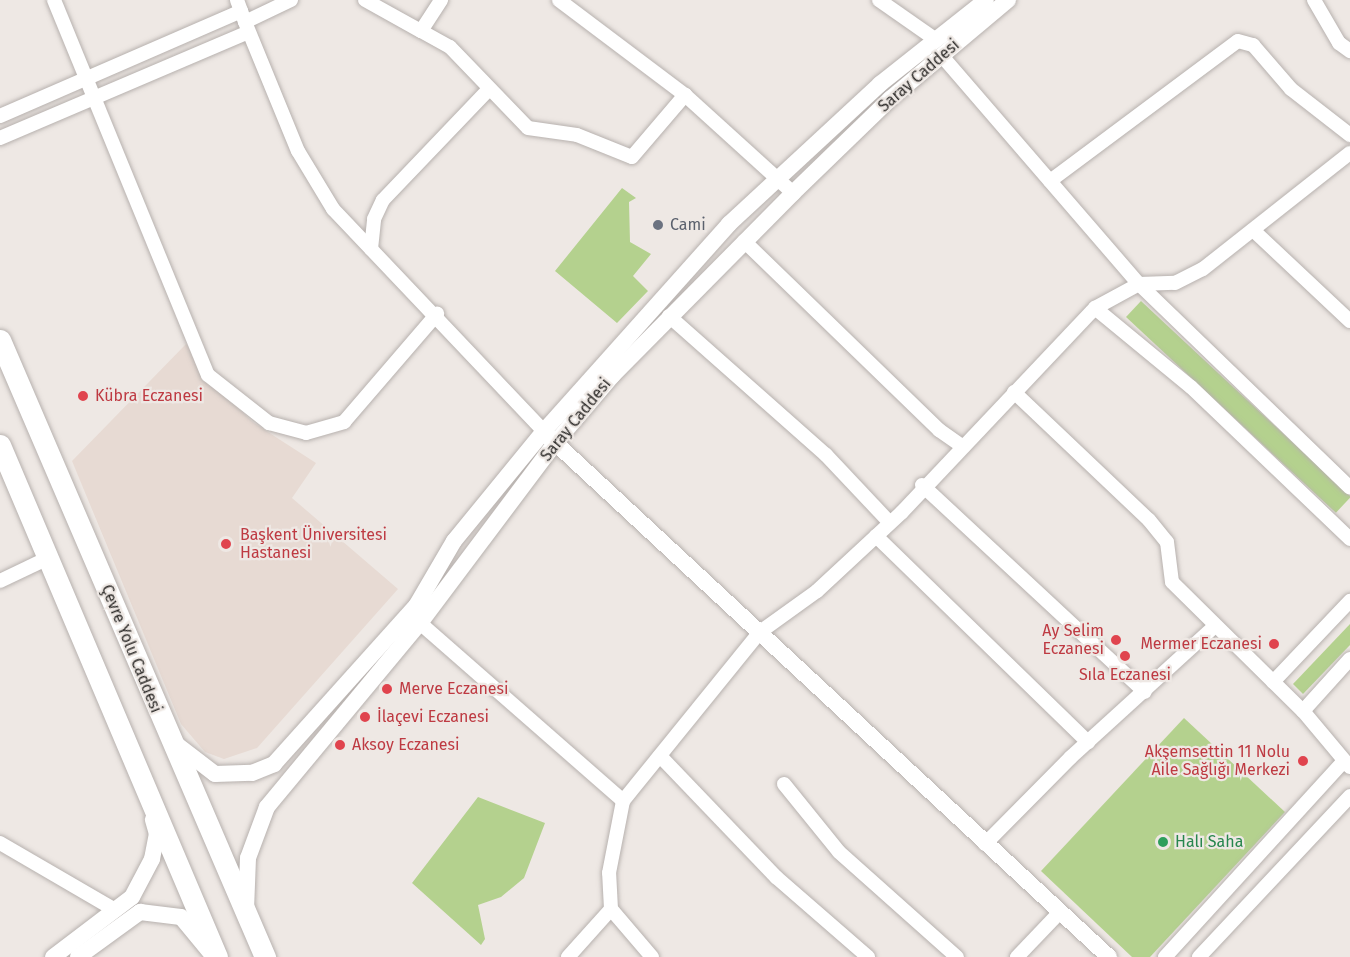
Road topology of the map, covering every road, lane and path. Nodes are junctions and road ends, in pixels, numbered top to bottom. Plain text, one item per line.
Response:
1 (54, 0) edge
2 (291, 0) edge
3 (364, 0) edge
4 (441, 0) edge
5 (559, 0) edge
6 (879, 0) edge
7 (986, 0) edge
8 (1008, 0) edge
9 (1314, 0) edge
10 (243, 16) edge
11 (421, 31) junction
12 (935, 39) junction
13 (1350, 51) edge
14 (942, 56) junction
15 (87, 77) junction
16 (489, 89) junction
17 (685, 95) junction
18 (95, 98) junction
19 (0, 116) edge
20 (1350, 135) edge
21 (0, 138) edge
22 (1350, 153) edge
23 (777, 178) junction
24 (1050, 181) junction
25 (793, 193) junction
26 (1253, 231) junction
27 (744, 241) junction
28 (371, 249) junction
29 (1139, 284) junction
30 (1095, 308) junction
31 (437, 314) junction
32 (669, 316) junction
33 (1350, 321) edge
34 (0, 328) edge
35 (5, 349) edge
36 (1014, 392) junction
37 (550, 437) junction
38 (0, 445) edge
39 (963, 447) junction
40 (922, 485) junction
41 (1350, 488) edge
42 (890, 523) junction
43 (876, 536) junction
44 (1350, 539) edge
45 (44, 560) junction
46 (0, 581) edge
47 (1350, 601) edge
48 (420, 623) junction
49 (1214, 627) junction
50 (760, 632) junction
51 (1350, 659) edge
52 (1273, 682) junction
53 (1145, 692) junction
54 (1303, 711) junction
55 (166, 734) junction
56 (1088, 742) junction
57 (660, 756) junction
58 (1347, 764) edge
59 (784, 784) dead end
60 (1350, 796) edge
61 (146, 799) junction
62 (624, 801) junction
63 (0, 843) edge
64 (986, 844) junction
65 (611, 909) junction
66 (115, 910) junction
67 (246, 911) junction
68 (1060, 912) junction
69 (53, 957) edge
70 (78, 957) edge
71 (215, 957) edge
72 (265, 957) edge
73 (568, 957) edge
74 (652, 957) edge
75 (868, 957) edge
76 (957, 957) edge
77 (1017, 957) edge
78 (1109, 957) edge
79 (1165, 957) edge
80 (1199, 957) edge

1 - 15 street
2 - 10 street
3 - 11 street
4 - 11 street
5 - 17 street
6 - 12 street
7 - 12 street, Saray Caddesi
8 - 14 street, Saray Caddesi
9 - 13 street
10 - 15 street
10 - 18 street
10 - 28 street
11 - 16 street
12 - 23 street, Saray Caddesi
14 - 24 street
14 - 25 street, Saray Caddesi
15 - 18 street
15 - 19 street
16 - 17 street
16 - 28 street
17 - 23 street
18 - 21 street
18 - 31 street
20 - 24 street
22 - 26 street
23 - 25 street
23 - 37 street, Saray Caddesi
24 - 29 street
25 - 27 street, Saray Caddesi
26 - 29 street
26 - 33 street
27 - 32 street, Saray Caddesi
27 - 39 street
28 - 31 street
29 - 30 street
29 - 41 street
30 - 36 street
30 - 44 street
31 - 37 street
32 - 37 street, Saray Caddesi
32 - 42 street
34 - 35 highway, Çevre Yolu Caddesi
35 - 55 highway, Çevre Yolu Caddesi
36 - 39 street
36 - 49 street
37 - 48 street, Saray Caddesi
37 - 50 street
37 - 55 street, Saray Caddesi
38 - 45 highway
39 - 40 street
40 - 42 street
40 - 53 street
42 - 43 street
43 - 50 street
43 - 56 street
45 - 46 street
45 - 61 highway
47 - 52 street
48 - 62 street
48 - 67 street, Saray Caddesi
49 - 52 street
49 - 53 street
50 - 57 street
50 - 64 street
51 - 54 street
52 - 54 street
53 - 56 street
54 - 58 street
55 - 67 highway, Çevre Yolu Caddesi
56 - 64 street
57 - 62 street
57 - 75 street
58 - 79 street
59 - 76 street
60 - 80 street
61 - 66 street
61 - 71 highway
62 - 65 street
63 - 66 street
64 - 68 street
65 - 73 street
65 - 74 street
66 - 69 street
67 - 72 highway, Çevre Yolu Caddesi
68 - 77 street
68 - 78 street
70 - 71 street

